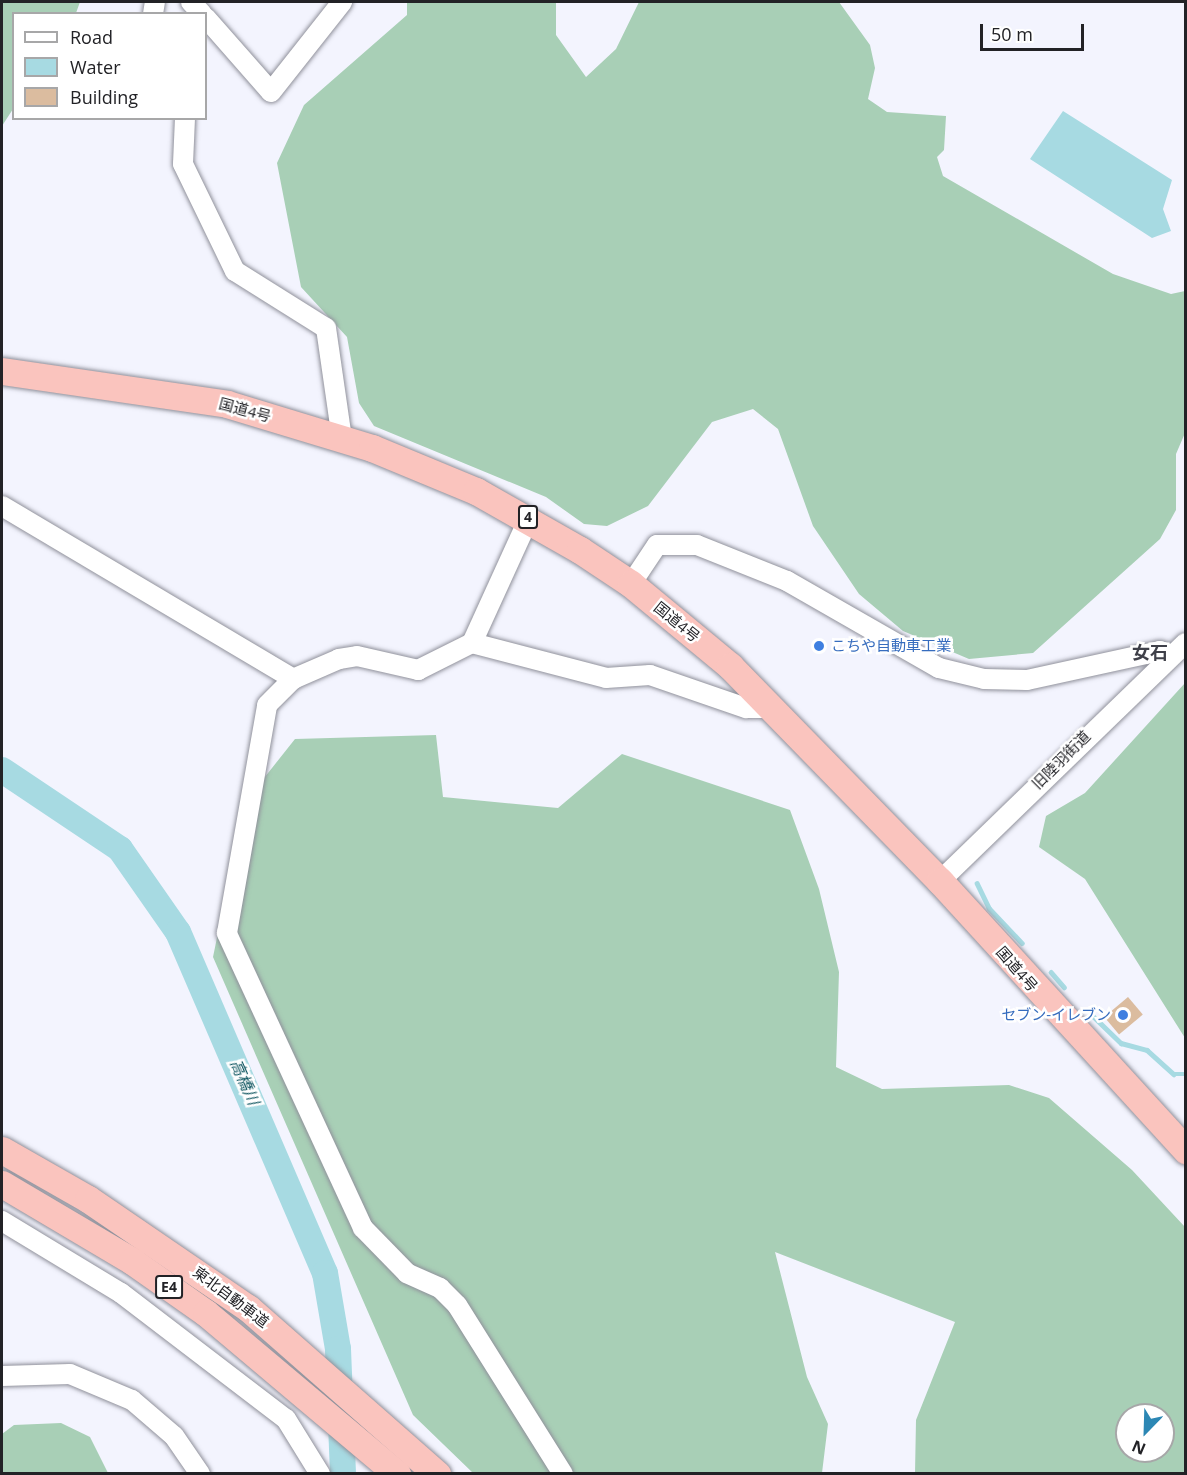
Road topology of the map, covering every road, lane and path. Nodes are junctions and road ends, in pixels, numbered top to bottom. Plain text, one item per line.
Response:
1 (342, 2) edge
2 (207, 19) edge
3 (185, 120) edge
4 (5, 376) edge
5 (342, 439) junction
6 (2, 506) edge
7 (529, 518) junction
8 (631, 584) junction
9 (472, 643) junction
10 (1177, 648) edge
11 (293, 679) junction
12 (770, 708) junction
13 (940, 881) junction
14 (2, 1150) edge
15 (1185, 1150) edge
16 (2, 1184) edge
17 (2, 1221) edge
18 (2, 1376) edge
19 (200, 1473) edge
20 (320, 1473) edge
21 (397, 1473) edge
22 (437, 1473) edge
23 (563, 1473) edge

1 - 2 street
3 - 5 street
4 - 5 highway, 国道4号 / 4
5 - 7 highway, 国道4号 / 4
6 - 11 street
7 - 8 highway, 国道4号 / 4
7 - 9 street
8 - 10 street
8 - 12 highway, 国道4号 / 4
9 - 11 street
9 - 12 street
10 - 13 street, 旧陸羽街道
11 - 23 street
12 - 13 highway, 国道4号 / 4
13 - 15 highway, 国道4号 / 4
14 - 22 highway, 東北自動車道 / E4
16 - 21 highway, 東北自動車道 / E4
17 - 20 street
18 - 19 street

